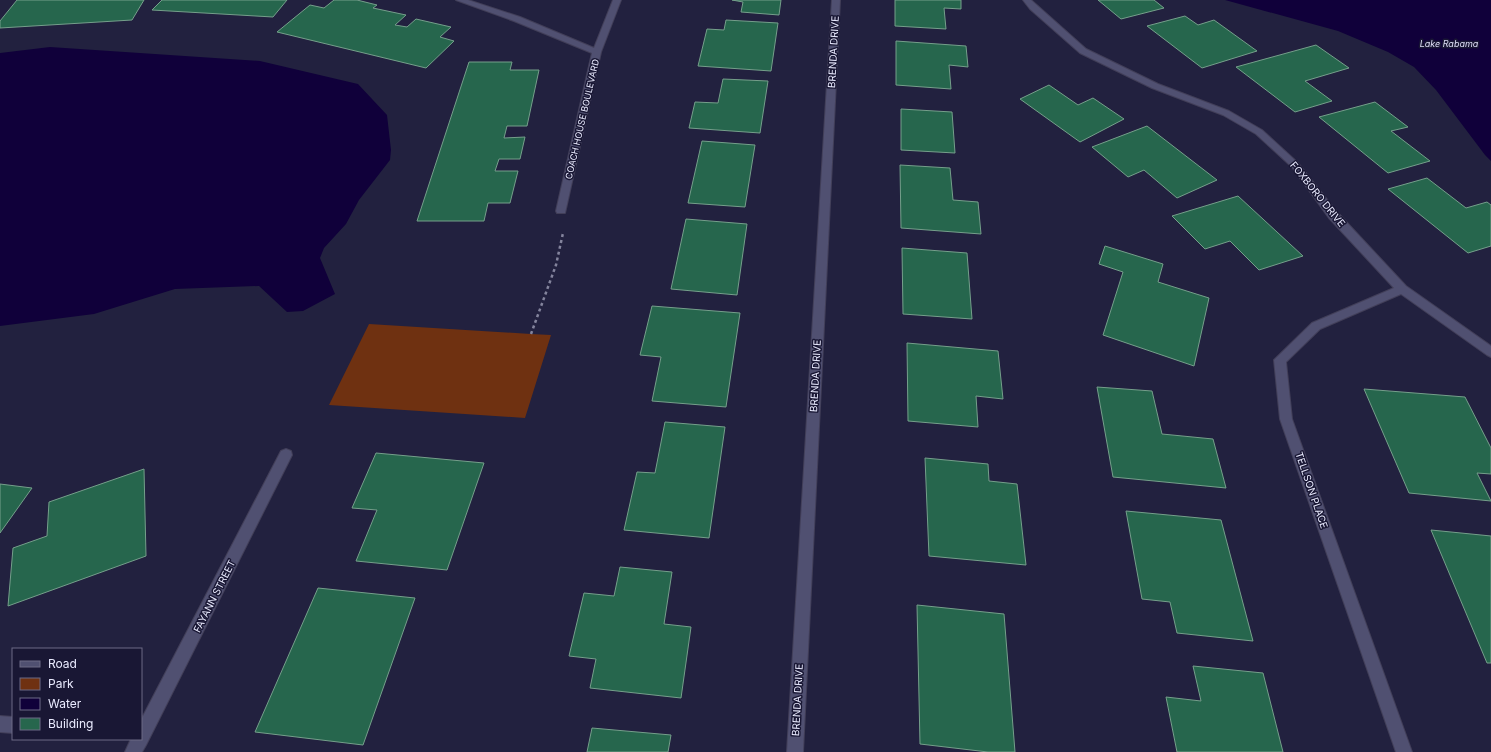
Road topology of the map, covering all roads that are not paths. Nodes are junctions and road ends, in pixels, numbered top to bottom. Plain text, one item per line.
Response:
1 (460, 0) edge
2 (617, 0) edge
3 (836, 0) edge
4 (1027, 0) edge
5 (597, 52) junction
6 (561, 211) road end
7 (1402, 290) junction
8 (1491, 352) edge
9 (286, 455) dead end
10 (0, 724) edge
11 (12, 725) edge
12 (142, 735) edge
13 (139, 740) edge
14 (133, 752) edge
15 (795, 752) edge
16 (1404, 752) edge

1 - 5 street, COACH HOUSE BOULEVARD
2 - 5 street
3 - 15 street, BRENDA DRIVE
4 - 7 street, FOXBORO DRIVE
5 - 6 street, COACH HOUSE BOULEVARD
7 - 8 street, FOXBORO DRIVE
7 - 16 street, TELLSON PLACE
9 - 12 street, FAYANN STREET
10 - 11 street
13 - 14 street, FAYANN STREET

